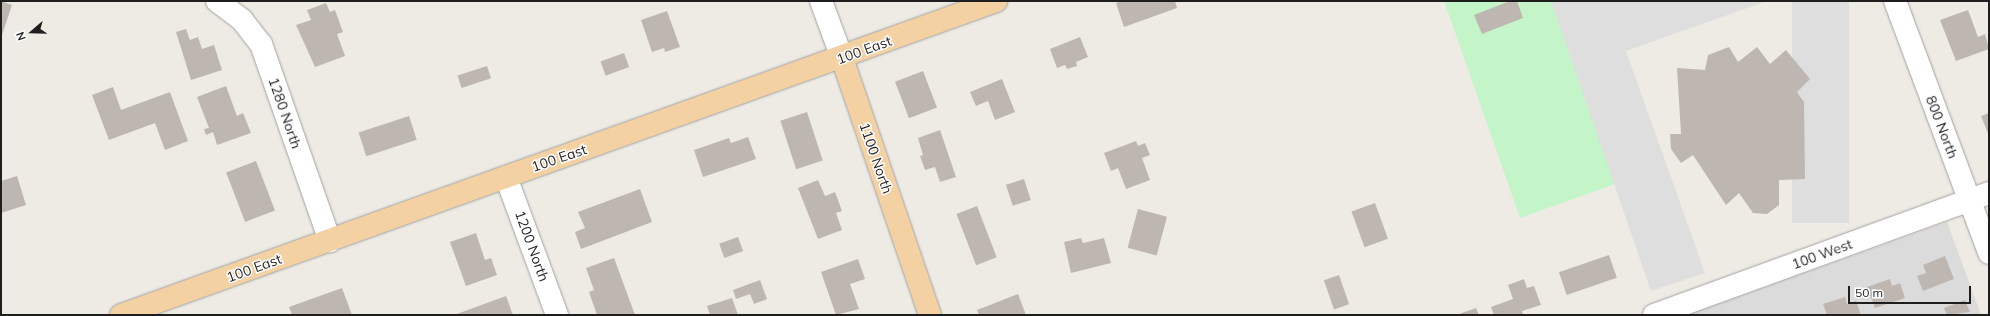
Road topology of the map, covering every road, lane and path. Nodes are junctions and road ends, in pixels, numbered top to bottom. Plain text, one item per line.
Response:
1 (217, 1) edge
2 (821, 1) edge
3 (996, 1) edge
4 (1894, 1) edge
5 (842, 58) junction
6 (506, 177) junction
7 (1979, 197) edge
8 (330, 241) junction
9 (1989, 253) edge
10 (121, 315) edge
11 (557, 315) edge
12 (930, 315) edge
13 (1654, 315) edge

1 - 8 street, 1280 North
2 - 5 street, 1100 North
3 - 5 main road, 100 East
4 - 7 street, 800 North
5 - 6 main road, 100 East
5 - 12 main road, 1100 North
6 - 8 main road, 100 East
6 - 11 street, 1200 North
7 - 9 street, 800 North
7 - 13 street, 100 West
8 - 10 main road, 100 East

